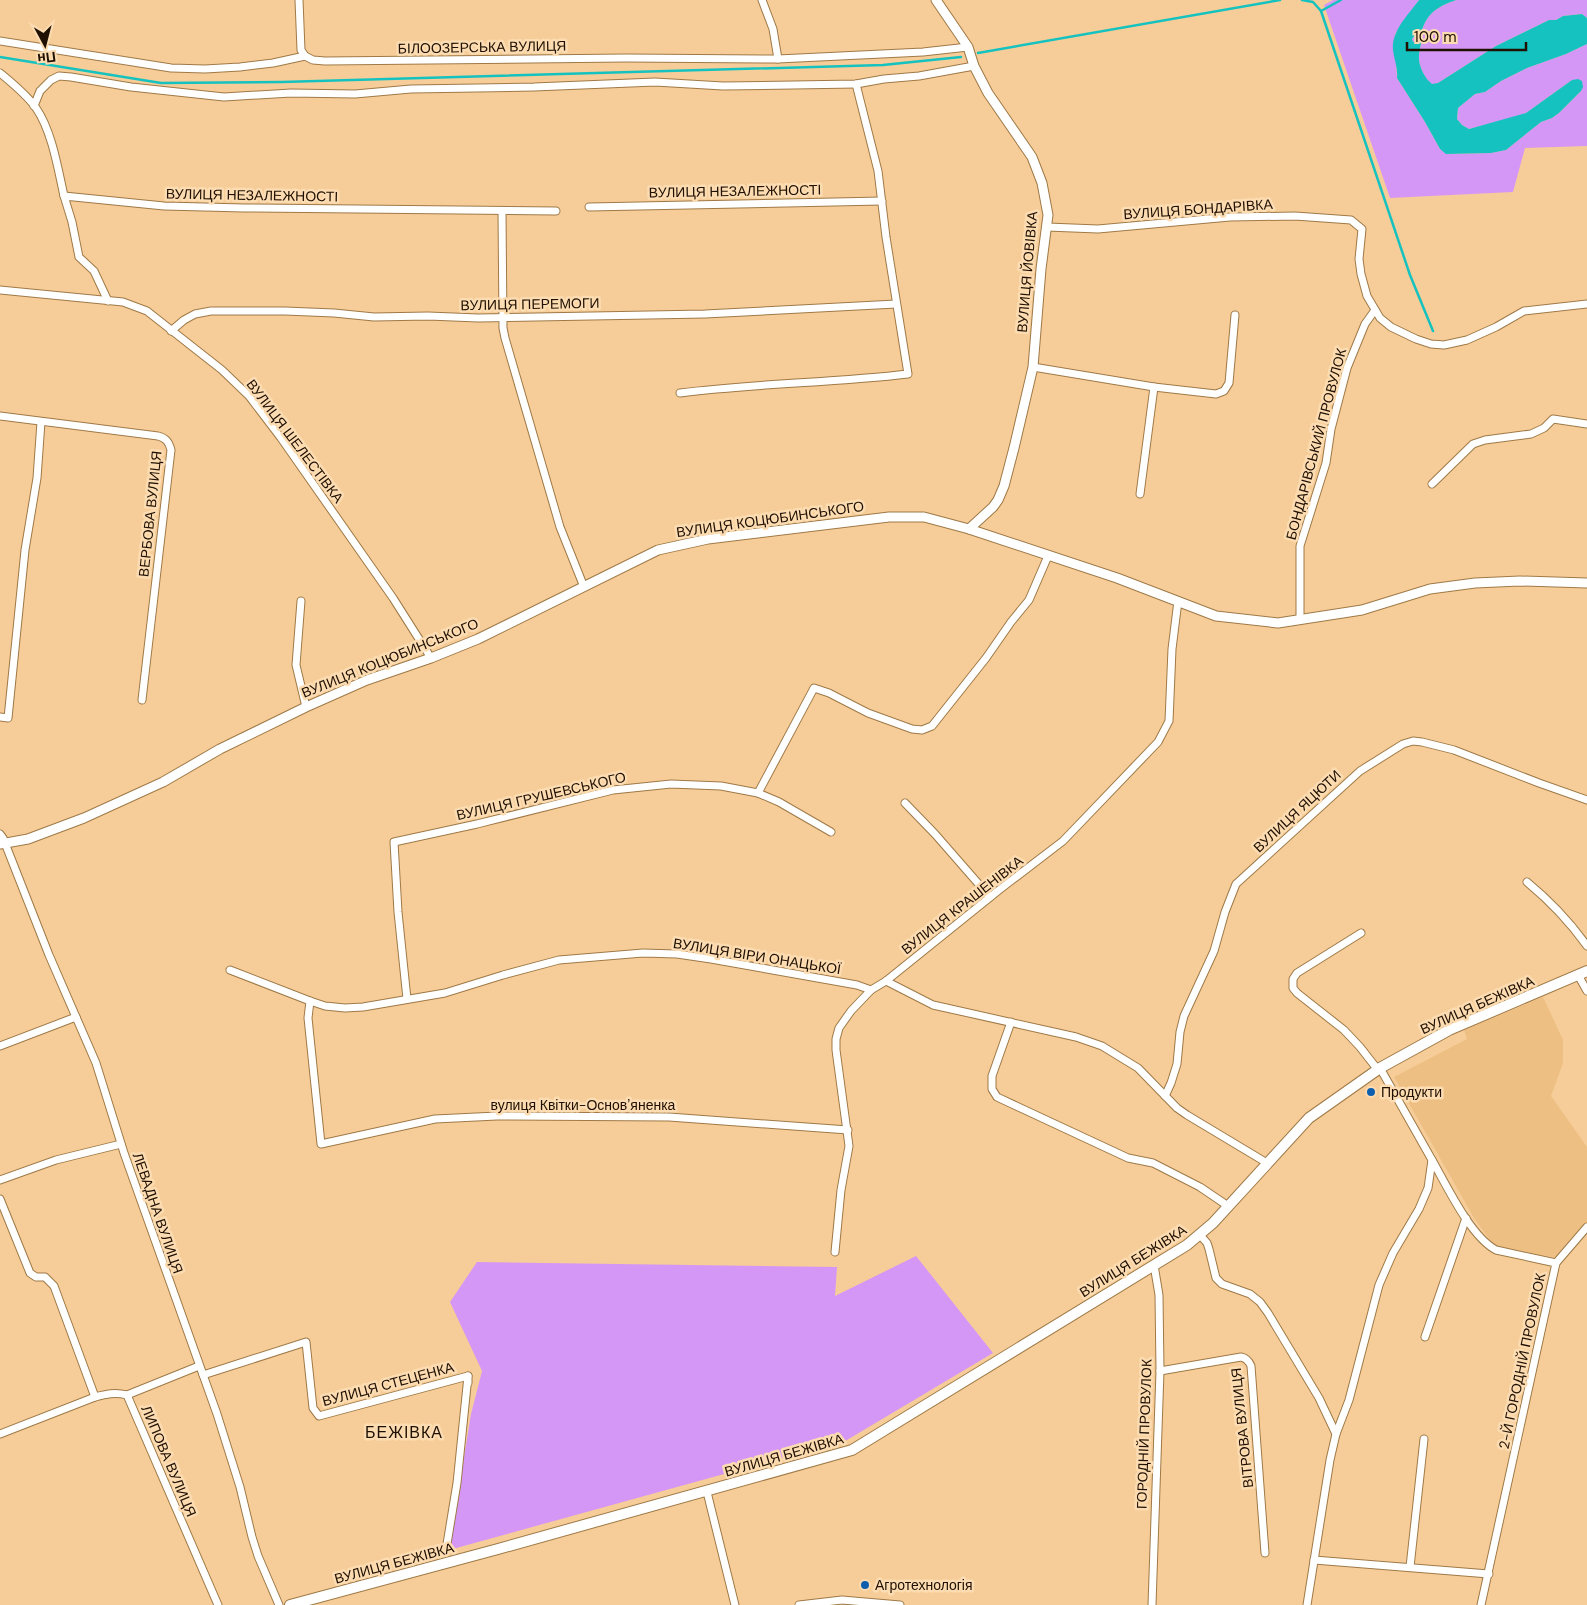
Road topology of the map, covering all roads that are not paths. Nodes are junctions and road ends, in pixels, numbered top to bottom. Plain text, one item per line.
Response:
1 (299, 0) edge
2 (762, 0) edge
3 (936, 0) edge
4 (0, 42) edge
5 (968, 47) junction
6 (305, 56) junction
7 (778, 59) junction
8 (974, 66) junction
9 (0, 73) edge
10 (856, 84) junction
11 (34, 106) junction
12 (64, 196) junction
13 (882, 201) junction
14 (589, 207) dead end
15 (502, 211) junction
16 (556, 211) dead end
17 (1047, 227) junction
18 (0, 290) edge
19 (108, 301) junction
20 (896, 304) junction
21 (1587, 304) edge
22 (1375, 310) junction
23 (1235, 316) dead end
24 (503, 317) junction
25 (171, 331) junction
26 (1033, 367) junction
27 (1154, 387) junction
28 (680, 393) dead end
29 (0, 416) edge
30 (41, 422) junction
31 (1587, 424) edge
32 (1432, 484) dead end
33 (1140, 494) dead end
34 (969, 529) junction
35 (1048, 556) junction
36 (1587, 583) edge
37 (584, 587) junction
38 (301, 601) dead end
39 (1178, 601) junction
40 (1300, 619) junction
41 (431, 658) junction
42 (142, 700) dead end
43 (306, 706) junction
44 (0, 718) edge
45 (758, 793) junction
46 (1587, 800) edge
47 (905, 803) dead end
48 (831, 832) dead end
49 (0, 834) edge
50 (3, 844) edge
51 (1527, 882) dead end
52 (990, 897) junction
53 (1361, 933) dead end
54 (1587, 946) edge
55 (230, 970) dead end
56 (1582, 973) edge
57 (886, 981) junction
58 (871, 990) junction
59 (1587, 991) edge
60 (407, 999) junction
61 (310, 1001) junction
62 (76, 1016) junction
63 (1011, 1022) junction
64 (0, 1046) edge
65 (1379, 1069) junction
66 (1165, 1096) junction
67 (848, 1130) junction
68 (121, 1144) junction
69 (1432, 1160) junction
70 (1267, 1163) junction
71 (0, 1180) edge
72 (0, 1199) edge
73 (1228, 1206) junction
74 (1466, 1218) junction
75 (1587, 1227) edge
76 (1200, 1235) junction
77 (835, 1252) dead end
78 (1556, 1263) junction
79 (1154, 1265) junction
80 (1425, 1337) dead end
81 (199, 1366) junction
82 (1160, 1371) junction
83 (203, 1375) junction
84 (127, 1395) junction
85 (95, 1397) junction
86 (0, 1434) edge
87 (1336, 1434) junction
88 (1424, 1439) dead end
89 (707, 1492) junction
90 (446, 1550) dead end
91 (1265, 1553) dead end
92 (1314, 1560) junction
93 (1410, 1567) junction
94 (1489, 1574) junction
95 (218, 1605) edge
96 (279, 1605) edge
97 (290, 1605) edge
98 (734, 1605) edge
99 (799, 1605) edge
100 (900, 1605) edge
101 (1152, 1605) edge
102 (1307, 1605) edge
103 (1481, 1605) edge

1 - 6 street
2 - 7 street
3 - 5 street, ВУЛИЦЯ ЙОВІВКА
4 - 6 street, БІЛООЗЕРСЬКА ВУЛИЦЯ
5 - 7 street, БІЛООЗЕРСЬКА ВУЛИЦЯ
5 - 8 street, ВУЛИЦЯ ЙОВІВКА
6 - 7 street, БІЛООЗЕРСЬКА ВУЛИЦЯ
8 - 10 street
8 - 17 street, ВУЛИЦЯ ЙОВІВКА
9 - 11 street
10 - 11 street
10 - 13 street
11 - 12 street
12 - 15 street, ВУЛИЦЯ НЕЗАЛЕЖНОСТІ
12 - 19 street
13 - 14 street, ВУЛИЦЯ НЕЗАЛЕЖНОСТІ
13 - 20 street
15 - 16 street, ВУЛИЦЯ НЕЗАЛЕЖНОСТІ
15 - 24 street
17 - 22 street, ВУЛИЦЯ БОНДАРІВКА
17 - 26 street, ВУЛИЦЯ ЙОВІВКА
18 - 19 street, ВУЛИЦЯ ШЕЛЕСТІВКА
19 - 25 street, ВУЛИЦЯ ШЕЛЕСТІВКА
20 - 24 street, ВУЛИЦЯ ПЕРЕМОГИ
20 - 28 street
21 - 22 street, ВУЛИЦЯ БОНДАРІВКА
22 - 40 street, БОНДАРІВСЬКИЙ ПРОВУЛОК
23 - 27 street
24 - 25 street, ВУЛИЦЯ ПЕРЕМОГИ
24 - 37 street
25 - 41 street, ВУЛИЦЯ ШЕЛЕСТІВКА
26 - 27 street
26 - 34 street, ВУЛИЦЯ ЙОВІВКА
27 - 33 street
29 - 30 street, ВЕРБОВА ВУЛИЦЯ
30 - 42 street, ВЕРБОВА ВУЛИЦЯ
30 - 44 street
31 - 32 street
34 - 35 street, ВУЛИЦЯ КОЦЮБИНСЬКОГО
34 - 37 street, ВУЛИЦЯ КОЦЮБИНСЬКОГО
35 - 39 street, ВУЛИЦЯ КОЦЮБИНСЬКОГО
35 - 45 street
36 - 40 street, ВУЛИЦЯ КОЦЮБИНСЬКОГО
37 - 41 street, ВУЛИЦЯ КОЦЮБИНСЬКОГО
38 - 43 street
39 - 40 street, ВУЛИЦЯ КОЦЮБИНСЬКОГО
39 - 52 street, ВУЛИЦЯ КРАШЕНІВКА
41 - 43 street, ВУЛИЦЯ КОЦЮБИНСЬКОГО
43 - 50 street, ВУЛИЦЯ КОЦЮБИНСЬКОГО
45 - 48 street
45 - 60 street, ВУЛИЦЯ ГРУШЕВСЬКОГО
46 - 66 street, ВУЛИЦЯ ЯЦЮТИ
47 - 52 street
49 - 50 street, ЛЕВАДНА ВУЛИЦЯ
50 - 62 street, ЛЕВАДНА ВУЛИЦЯ
51 - 54 street
52 - 57 street, ВУЛИЦЯ КРАШЕНІВКА
53 - 65 street
55 - 61 street, ВУЛИЦЯ ВІРИ ОНАЦЬКОЇ
56 - 59 street
56 - 65 main road, ВУЛИЦЯ БЕЖІВКА
57 - 58 street, ВУЛИЦЯ КРАШЕНІВКА
57 - 63 street
58 - 60 street, ВУЛИЦЯ ВІРИ ОНАЦЬКОЇ
58 - 67 street, ВУЛИЦЯ КРАШЕНІВКА
60 - 61 street, ВУЛИЦЯ ВІРИ ОНАЦЬКОЇ
61 - 67 street, вулиця Квітки-Основʼяненка
62 - 64 street
62 - 68 street, ЛЕВАДНА ВУЛИЦЯ
63 - 66 street
63 - 73 street
65 - 69 street
65 - 70 main road, ВУЛИЦЯ БЕЖІВКА
66 - 70 street
67 - 77 street, ВУЛИЦЯ КРАШЕНІВКА
68 - 71 street
68 - 81 street, ЛЕВАДНА ВУЛИЦЯ
69 - 74 street, 2-Й ГОРОДНІЙ ПРОВУЛОК
69 - 87 street
70 - 73 main road, ВУЛИЦЯ БЕЖІВКА
72 - 85 street
73 - 76 main road, ВУЛИЦЯ БЕЖІВКА
74 - 78 street, 2-Й ГОРОДНІЙ ПРОВУЛОК
74 - 80 street
75 - 78 street
76 - 79 main road, ВУЛИЦЯ БЕЖІВКА
76 - 87 street
78 - 94 street, 2-Й ГОРОДНІЙ ПРОВУЛОК
79 - 82 street, ГОРОДНІЙ ПРОВУЛОК
79 - 89 main road, ВУЛИЦЯ БЕЖІВКА
81 - 83 street, ЛЕВАДНА ВУЛИЦЯ
81 - 84 street
82 - 91 street, ВІТРОВА ВУЛИЦЯ
82 - 101 street, ГОРОДНІЙ ПРОВУЛОК
83 - 90 street, ВУЛИЦЯ СТЕЦЕНКА
83 - 96 street, ЛЕВАДНА ВУЛИЦЯ
84 - 85 street, ЛИПОВА ВУЛИЦЯ
84 - 95 street, ЛИПОВА ВУЛИЦЯ
85 - 86 street, ЛИПОВА ВУЛИЦЯ
87 - 92 street
88 - 93 street
89 - 97 main road, ВУЛИЦЯ БЕЖІВКА
89 - 98 street
92 - 93 street
92 - 102 street
93 - 94 street
94 - 103 street, 2-Й ГОРОДНІЙ ПРОВУЛОК
99 - 100 street

